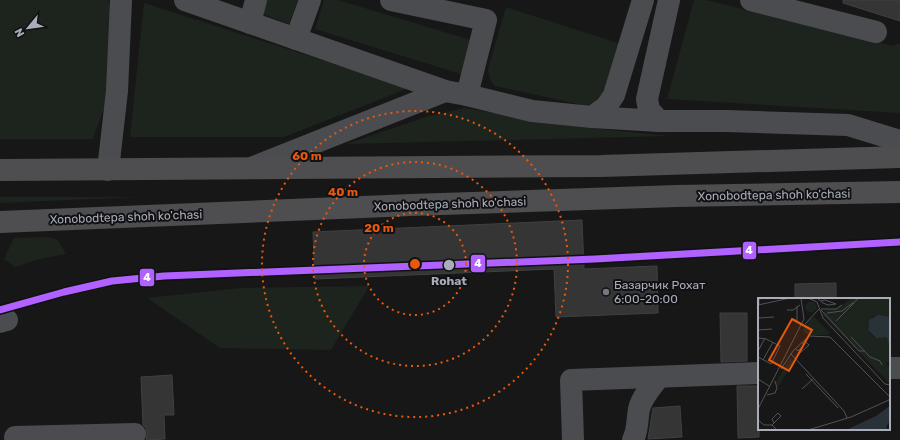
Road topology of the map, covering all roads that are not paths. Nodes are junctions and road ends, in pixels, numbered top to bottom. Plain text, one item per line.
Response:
1 (121, 0) edge
2 (185, 0) edge
3 (256, 0) edge
4 (310, 0) edge
5 (391, 0) edge
6 (643, 0) edge
7 (669, 0) edge
8 (751, 0) edge
9 (250, 23) junction
10 (876, 32) dead end
11 (296, 39) junction
12 (445, 92) junction
13 (467, 95) junction
14 (592, 117) junction
15 (659, 121) junction
16 (900, 141) edge
17 (900, 157) edge
18 (249, 168) junction
19 (0, 170) edge
20 (108, 170) junction
21 (900, 192) edge
22 (0, 222) edge
23 (758, 373) edge
24 (659, 377) junction
25 (135, 434) dead end
26 (15, 437) dead end
27 (573, 440) edge
28 (633, 440) edge

1 - 20 street
2 - 9 street
3 - 9 street
4 - 11 street
5 - 13 street
6 - 14 street
7 - 15 street
8 - 10 street
9 - 11 street
11 - 12 street
12 - 13 street
12 - 18 street
13 - 14 street
14 - 15 street
15 - 16 street
17 - 18 highway
18 - 20 highway
19 - 20 highway
21 - 22 highway, Xonobodtepa shoh ko'chasi
23 - 24 street
24 - 27 street
24 - 28 street
25 - 26 street

